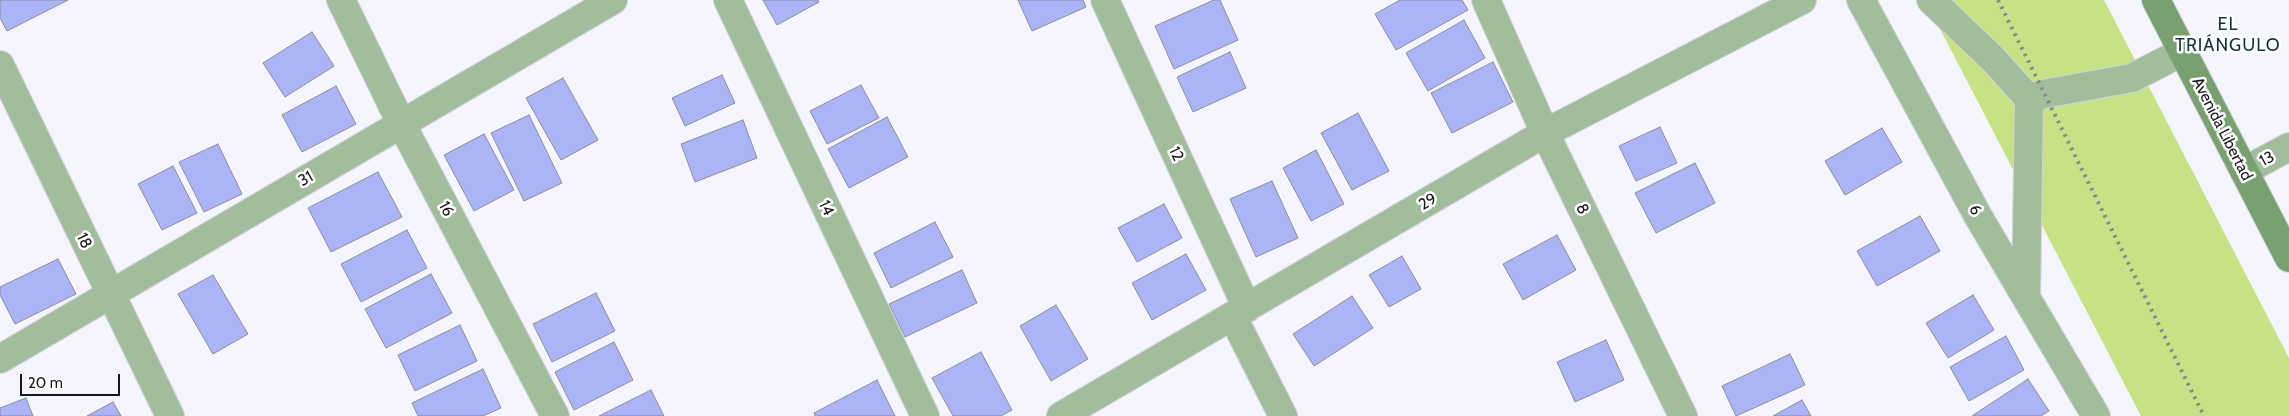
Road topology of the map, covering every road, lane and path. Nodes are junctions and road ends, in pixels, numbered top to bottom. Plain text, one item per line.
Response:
1 (341, 0) edge
2 (613, 0) edge
3 (728, 0) edge
4 (1105, 0) edge
5 (1486, 0) edge
6 (1802, 0) edge
7 (1860, 0) edge
8 (1931, 0) edge
9 (2156, 0) edge
10 (2182, 52) junction
11 (0, 65) edge
12 (2029, 99) junction
13 (401, 123) junction
14 (1546, 133) junction
15 (2289, 147) edge
16 (2244, 171) junction
17 (2289, 258) edge
18 (110, 294) junction
19 (2026, 297) junction
20 (1240, 312) junction
21 (0, 359) edge
22 (170, 416) edge
23 (555, 416) edge
24 (925, 416) edge
25 (1061, 416) edge
26 (1283, 416) edge
27 (1683, 416) edge
28 (2096, 416) edge

1 - 13 street, 16
2 - 13 street, 31
3 - 24 street, 14
4 - 20 street, 12
5 - 14 street, 8
6 - 14 street, 29
7 - 19 street, 6
8 - 12 street
9 - 10 main road, Avenida Libertad
10 - 12 street
10 - 16 main road, Avenida Libertad
11 - 18 street, 18
12 - 19 street
13 - 18 street, 31
13 - 23 street, 16
14 - 20 street, 29
14 - 27 street, 8
15 - 16 street, 13
16 - 17 main road, Avenida Libertad
18 - 21 street, 31
18 - 22 street, 18
19 - 28 street, 6
20 - 25 street, 29
20 - 26 street, 12

